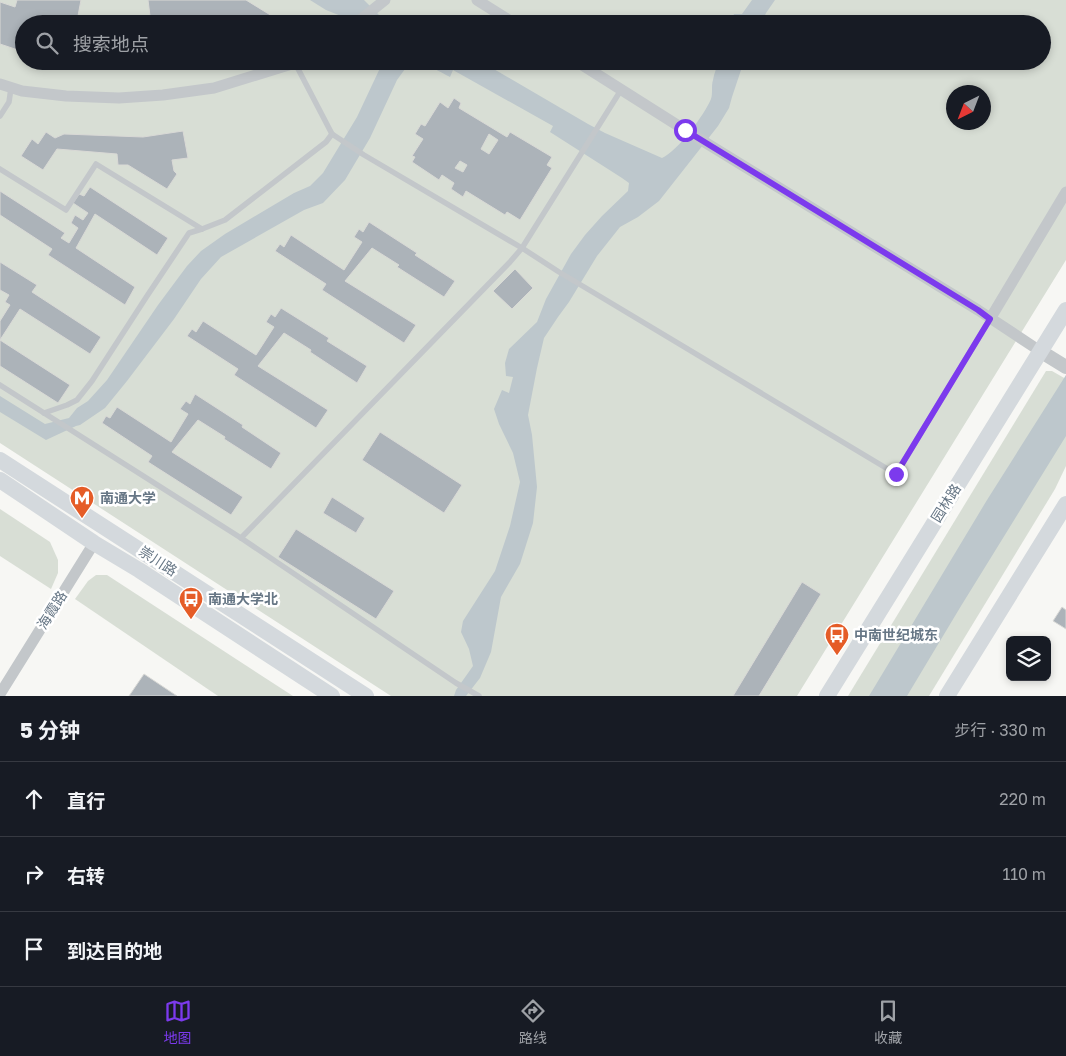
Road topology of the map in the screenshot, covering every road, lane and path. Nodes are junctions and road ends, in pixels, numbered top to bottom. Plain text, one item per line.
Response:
1 (385, 0) edge
2 (477, 0) edge
3 (366, 15) edge
4 (501, 15) edge
5 (271, 70) edge
6 (301, 70) edge
7 (590, 70) edge
8 (6, 86) edge
9 (621, 90) junction
10 (0, 116) edge
11 (332, 134) junction
12 (0, 168) edge
13 (1066, 192) edge
14 (202, 229) junction
15 (522, 248) junction
16 (1066, 310) edge
17 (990, 319) junction
18 (1040, 351) junction
19 (1061, 364) edge
20 (0, 385) edge
21 (44, 413) junction
22 (0, 460) edge
23 (0, 480) edge
24 (1066, 504) edge
25 (106, 528) junction
26 (241, 538) junction
27 (94, 543) junction
28 (0, 694) edge
29 (476, 694) edge
30 (332, 696) edge
31 (366, 696) edge
32 (827, 696) edge
33 (947, 696) edge

1 - 3 street
2 - 4 street
5 - 8 street
6 - 11 lane
7 - 9 street
8 - 10 lane
9 - 15 lane
9 - 17 street
11 - 14 lane
11 - 15 lane
12 - 14 lane
13 - 17 street
14 - 21 lane
15 - 17 lane
15 - 26 lane
16 - 18 main road, 园林路
17 - 18 street
18 - 19 street
18 - 32 main road, 园林路
20 - 21 lane
21 - 26 lane
22 - 25 main road, 崇川路
23 - 27 main road, 崇川路
24 - 33 main road
25 - 27 street, 海霞路
25 - 31 main road, 崇川路
26 - 29 lane
27 - 28 street, 海霞路
27 - 30 main road, 崇川路

